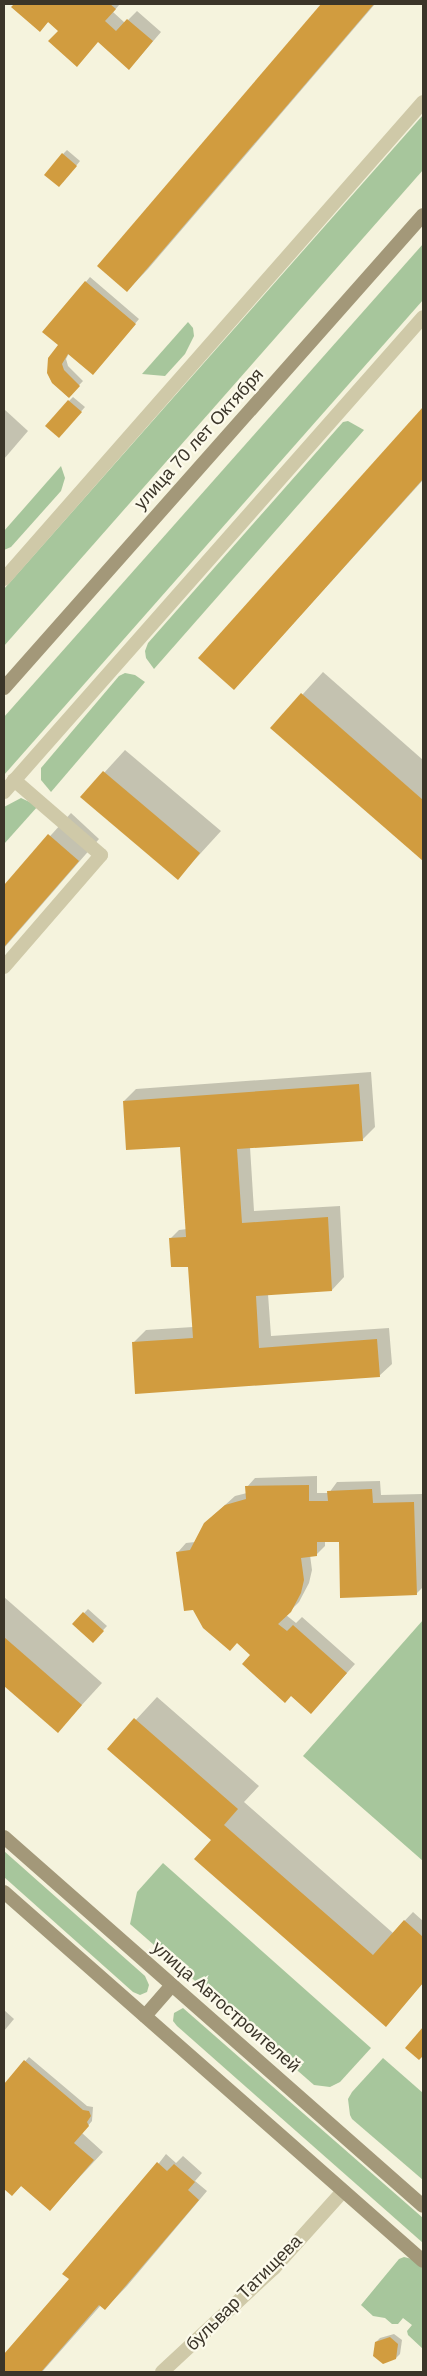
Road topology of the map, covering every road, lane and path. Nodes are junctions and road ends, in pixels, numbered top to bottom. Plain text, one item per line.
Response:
1 (423, 102) edge
2 (423, 215) edge
3 (423, 317) edge
4 (4, 578) edge
5 (4, 688) edge
6 (14, 780) junction
7 (4, 792) edge
8 (4, 967) edge
9 (4, 1837) edge
10 (4, 1892) edge
11 (172, 1985) junction
12 (145, 2016) junction
13 (343, 2191) junction
14 (423, 2206) edge
15 (423, 2261) edge
16 (162, 2372) edge

1 - 4 street
2 - 5 main road, улица 70 лет Октября
3 - 6 street
6 - 7 street
6 - 8 street
9 - 11 main road, улица Автостроителей
10 - 12 main road
11 - 12 main road
11 - 14 main road, улица Автостроителей
12 - 13 main road
13 - 15 main road
13 - 16 street, бульвар Татищева

